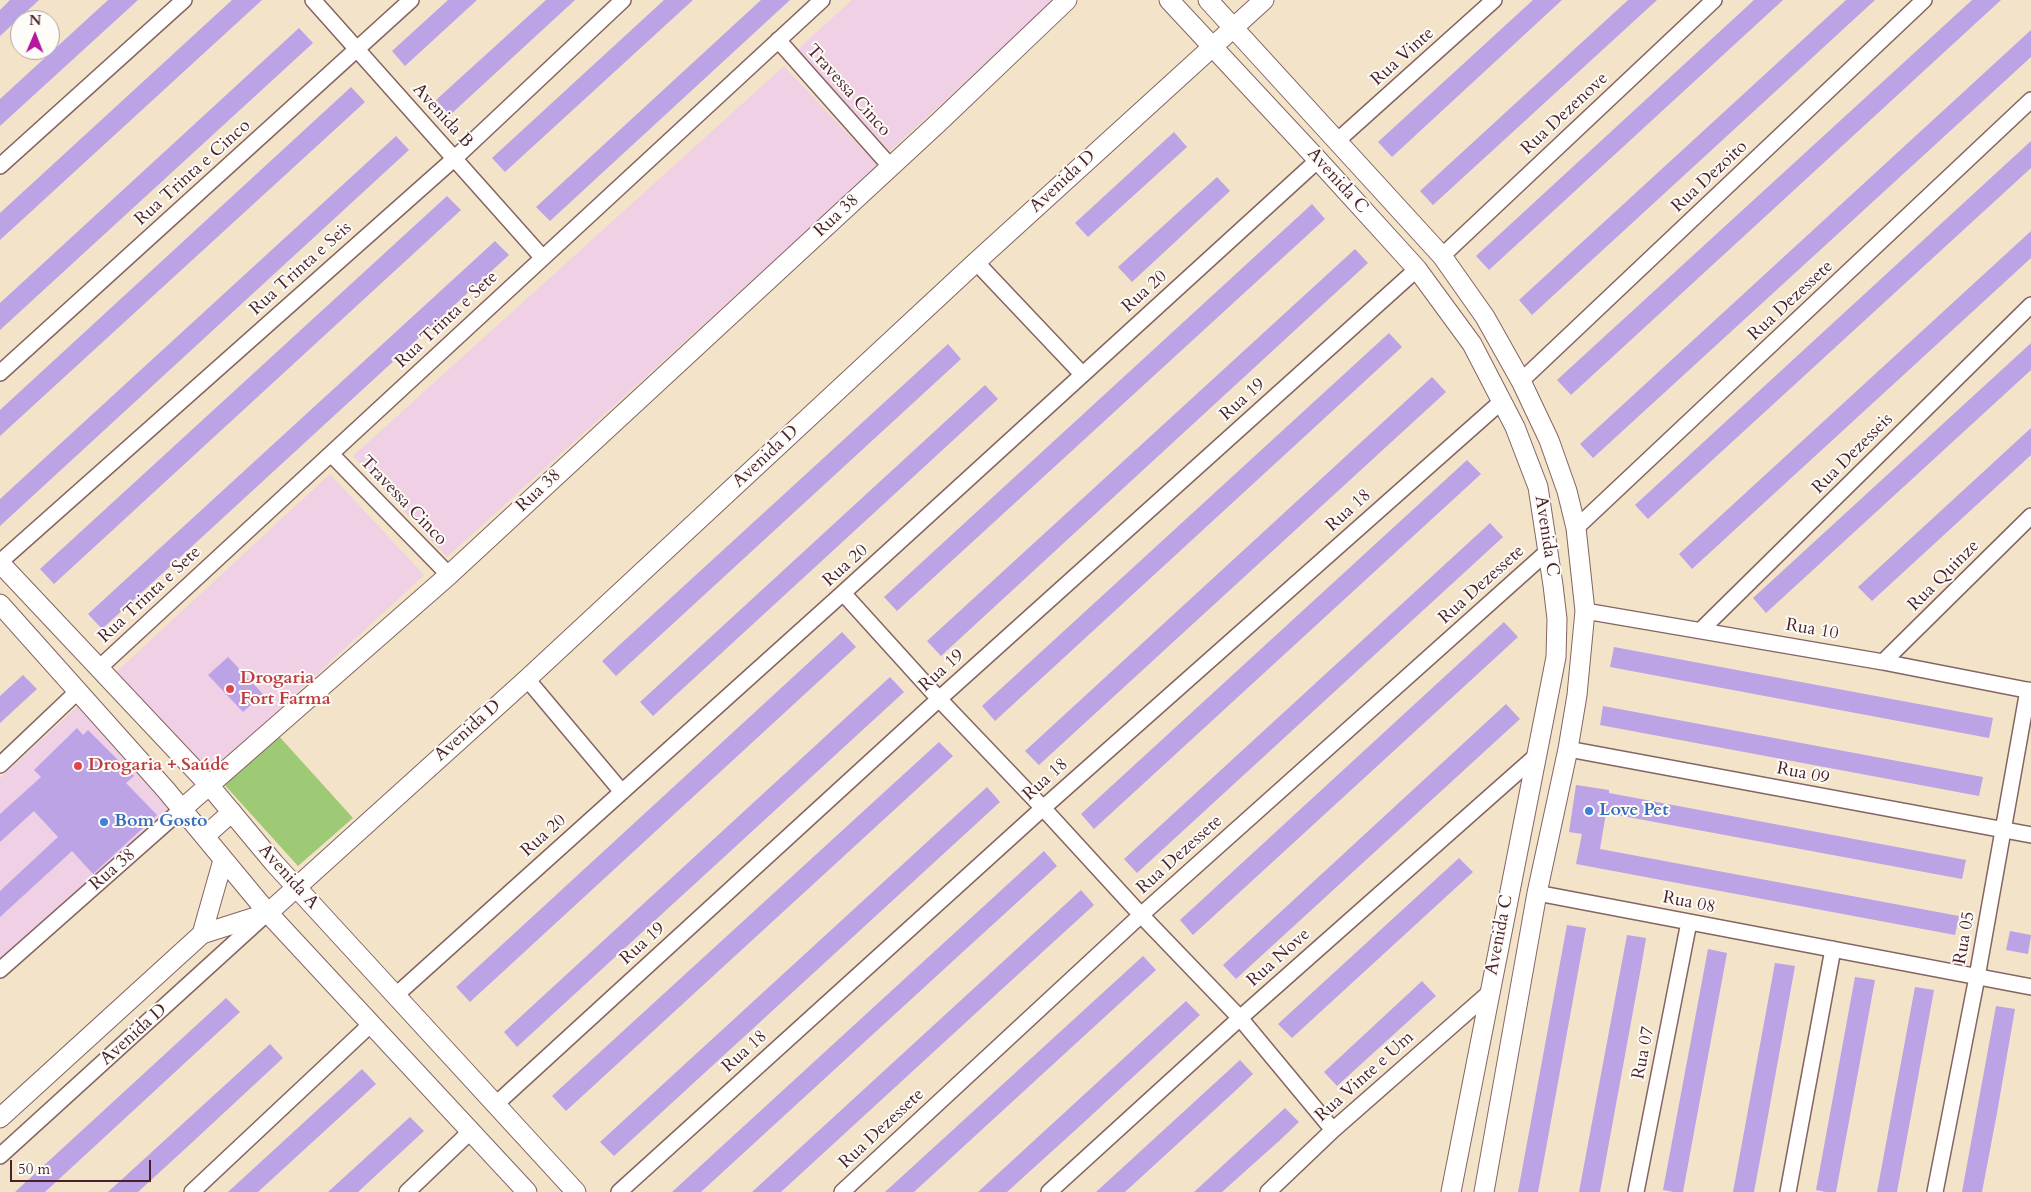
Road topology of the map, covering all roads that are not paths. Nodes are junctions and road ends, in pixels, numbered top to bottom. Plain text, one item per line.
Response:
1 (184, 0) edge
2 (313, 0) edge
3 (411, 0) edge
4 (623, 0) edge
5 (822, 0) edge
6 (1067, 0) edge
7 (1169, 0) edge
8 (1208, 0) edge
9 (1264, 0) edge
10 (1494, 0) edge
11 (1714, 0) edge
12 (1924, 0) edge
13 (1233, 27) junction
14 (778, 40) junction
15 (1213, 45) junction
16 (358, 50) junction
17 (2031, 100) edge
18 (1337, 141) junction
19 (455, 158) junction
20 (1318, 160) junction
21 (0, 166) edge
22 (890, 166) junction
23 (1442, 256) junction
24 (542, 257) junction
25 (976, 262) junction
26 (1417, 269) junction
27 (2031, 305) edge
28 (0, 374) edge
29 (1082, 374) junction
30 (1521, 381) junction
31 (1502, 401) junction
32 (331, 454) junction
33 (2031, 516) edge
34 (1576, 528) junction
35 (1548, 551) junction
36 (0, 562) edge
37 (449, 575) junction
38 (843, 594) junction
39 (0, 604) edge
40 (1585, 611) junction
41 (1701, 630) junction
42 (1883, 662) junction
43 (99, 668) junction
44 (526, 679) junction
45 (2029, 690) edge
46 (78, 691) junction
47 (939, 699) junction
48 (1568, 748) junction
49 (1537, 756) junction
50 (0, 765) edge
51 (209, 785) junction
52 (622, 792) junction
53 (1044, 808) junction
54 (182, 810) junction
55 (232, 812) junction
56 (2003, 830) junction
57 (2031, 835) edge
58 (205, 836) junction
59 (224, 860) junction
60 (296, 887) junction
61 (1537, 893) junction
62 (268, 913) junction
63 (1141, 915) junction
64 (1689, 922) junction
65 (202, 934) junction
66 (1833, 949) junction
67 (0, 970) edge
68 (1977, 977) junction
69 (2031, 987) edge
70 (1489, 993) junction
71 (395, 996) junction
72 (1240, 1018) junction
73 (370, 1025) junction
74 (495, 1105) junction
75 (0, 1118) edge
76 (1334, 1130) junction
77 (471, 1131) junction
78 (0, 1156) edge
79 (192, 1192) edge
80 (407, 1192) edge
81 (526, 1192) edge
82 (576, 1192) edge
83 (618, 1192) edge
84 (842, 1192) edge
85 (1049, 1192) edge
86 (1268, 1192) edge
87 (1451, 1192) edge
88 (1484, 1192) edge
89 (1636, 1192) edge
90 (1788, 1192) edge
91 (1935, 1192) edge

1 - 21 street
2 - 16 street, Avenida B
3 - 16 street, Rua Trinta e Cinco
4 - 19 street, Rua Trinta e Seis
5 - 14 street, Rua Trinta e Sete
6 - 22 street, Rua 38
7 - 15 street, Avenida C
8 - 13 street, Avenida C
9 - 13 street, Avenida D
10 - 18 street, Rua Vinte
11 - 23 street, Rua Dezenove
12 - 30 street, Rua Dezoito
13 - 15 street, Avenida D
13 - 18 street, Avenida C
14 - 22 street, Travessa Cinco
14 - 24 street, Rua Trinta e Sete
15 - 20 street, Avenida C
15 - 25 street, Avenida D
16 - 19 street, Avenida B
16 - 28 street, Rua Trinta e Cinco
17 - 34 street, Rua Dezessete
18 - 23 street, Avenida C
19 - 24 street, Avenida B
19 - 36 street, Rua Trinta e Seis
20 - 26 street, Avenida C
20 - 29 street, Rua 20
22 - 37 street, Rua 38
23 - 30 street, Avenida C
24 - 32 street, Rua Trinta e Sete
25 - 29 street
25 - 44 street, Avenida D
26 - 31 street, Avenida C
26 - 47 street, Rua 19
27 - 41 street, Rua Dezesseis
29 - 38 street, Rua 20
30 - 34 street, Avenida C
31 - 35 street, Avenida C
31 - 53 street, Rua 18
32 - 37 street, Travessa Cinco
32 - 43 street, Rua Trinta e Sete
33 - 42 street, Rua Quinze
34 - 40 street, Avenida C
35 - 49 street, Avenida C
35 - 63 street, Rua Dezessete
36 - 43 street, Avenida A
37 - 51 street, Rua 38
38 - 47 street
38 - 52 street, Rua 20
39 - 46 street, Avenida A
40 - 41 street, Rua 10
40 - 48 street, Avenida C
41 - 42 street, Rua 10
42 - 45 street, Rua 10
43 - 51 street, Avenida A
44 - 52 street
44 - 60 street, Avenida D
45 - 56 street, Rua 05
46 - 50 street
46 - 54 street, Avenida A
47 - 53 street
47 - 74 street, Rua 19
48 - 56 street, Rua 09
48 - 61 street, Avenida C
49 - 70 street, Avenida C
49 - 72 street, Rua Nove
51 - 54 street, Rua 38
51 - 55 street, Avenida A
52 - 71 street, Rua 20
53 - 63 street
53 - 83 street, Rua 18
54 - 58 street, Avenida A
54 - 67 street, Rua 38
55 - 58 street
55 - 60 street, Avenida A
56 - 57 street, Rua 09
56 - 68 street, Rua 05
58 - 59 street, Avenida A
59 - 62 street, Avenida A
59 - 65 street
60 - 62 street, Avenida D
60 - 71 street, Avenida A
61 - 64 street, Rua 08
61 - 88 street, Avenida C
62 - 65 street, Avenida D
62 - 73 street, Avenida A
62 - 78 street, Avenida D
63 - 72 street
63 - 84 street, Rua Dezessete
64 - 66 street, Rua 08
64 - 89 street, Rua 07
65 - 75 street, Avenida D
66 - 68 street, Rua 08
66 - 90 street
68 - 69 street, Rua 08
68 - 91 street, Rua 05
70 - 76 street, Rua Vinte e Um
70 - 87 street, Avenida C
71 - 74 street, Avenida A
72 - 76 street
72 - 85 street, Rua Nove
73 - 77 street, Avenida A
73 - 79 street
74 - 82 street, Avenida A
76 - 86 street, Rua Vinte e Um
77 - 80 street
77 - 81 street, Avenida A

